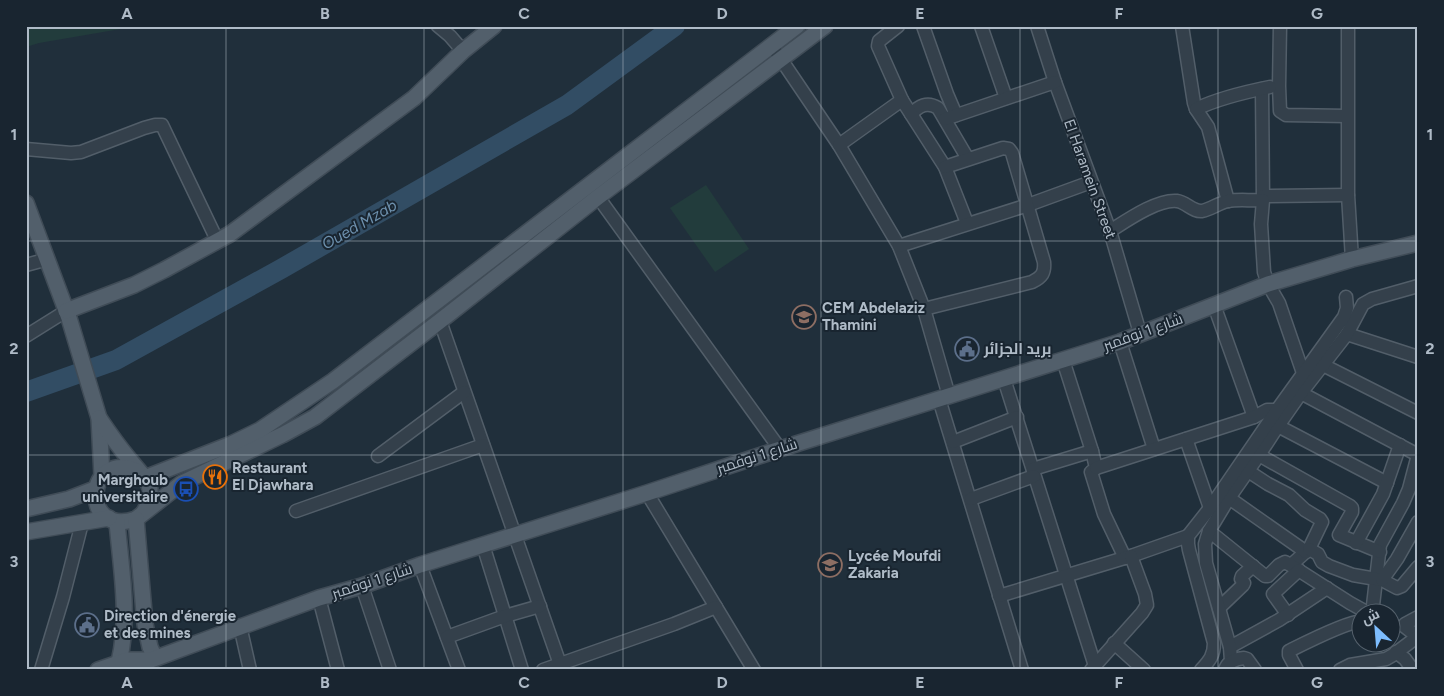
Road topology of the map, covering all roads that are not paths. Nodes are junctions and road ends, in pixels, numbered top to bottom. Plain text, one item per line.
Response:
1 (438, 26) edge
2 (494, 26) edge
3 (797, 26) edge
4 (825, 26) edge
5 (898, 26) edge
6 (923, 26) edge
7 (981, 26) edge
8 (1037, 26) edge
9 (1182, 26) edge
10 (1280, 26) edge
11 (1348, 26) edge
12 (772, 46) junction
13 (463, 51) junction
14 (781, 59) junction
15 (1055, 82) junction
16 (1279, 86) junction
17 (1262, 89) junction
18 (1006, 98) junction
19 (902, 100) junction
20 (1196, 109) junction
21 (911, 114) junction
22 (1347, 116) junction
23 (950, 117) junction
24 (839, 144) junction
25 (26, 149) edge
26 (968, 159) junction
27 (945, 167) junction
28 (1091, 182) junction
29 (1348, 194) junction
30 (598, 197) junction
31 (1263, 198) junction
32 (1228, 201) junction
33 (26, 203) edge
34 (1028, 205) junction
35 (967, 223) junction
36 (1110, 230) junction
37 (217, 240) junction
38 (1418, 243) edge
39 (899, 246) junction
40 (48, 259) junction
41 (1352, 259) junction
42 (26, 265) edge
43 (1268, 284) junction
44 (1418, 286) edge
45 (1346, 297) dead end
46 (1214, 305) junction
47 (924, 309) junction
48 (67, 314) junction
49 (440, 321) junction
50 (1140, 333) junction
51 (1347, 334) junction
52 (26, 336) edge
53 (1120, 342) junction
54 (1418, 357) edge
55 (1063, 360) junction
56 (1323, 365) junction
57 (1303, 373) junction
58 (1004, 379) junction
59 (464, 392) junction
60 (1301, 393) junction
61 (944, 398) junction
62 (1277, 410) junction
63 (1418, 413) edge
64 (98, 414) junction
65 (1017, 417) junction
66 (1254, 418) junction
67 (1278, 426) junction
68 (1186, 439) junction
69 (953, 442) junction
70 (483, 445) junction
71 (1400, 446) junction
72 (780, 449) junction
73 (1154, 449) junction
74 (1092, 450) junction
75 (1260, 454) junction
76 (378, 456) dead end
77 (1096, 468) junction
78 (1248, 471) junction
79 (1034, 473) junction
80 (142, 475) junction
81 (99, 483) junction
82 (1387, 483) junction
83 (648, 493) junction
84 (1229, 498) junction
85 (970, 500) junction
86 (1210, 508) junction
87 (26, 509) edge
88 (296, 512) dead end
89 (140, 516) junction
90 (113, 520) junction
91 (1418, 522) edge
92 (82, 523) junction
93 (1209, 531) junction
94 (26, 532) edge
95 (515, 536) junction
96 (1188, 536) junction
97 (1356, 543) junction
98 (483, 546) junction
99 (1307, 550) junction
100 (1380, 552) junction
101 (1128, 557) junction
102 (420, 565) junction
103 (1252, 566) junction
104 (1418, 567) edge
105 (1295, 568) junction
106 (1068, 576) junction
107 (1379, 579) junction
108 (362, 586) junction
109 (1327, 588) junction
110 (999, 596) junction
111 (319, 598) junction
112 (1352, 604) edge
113 (1373, 604) edge
114 (540, 606) junction
115 (716, 607) junction
116 (1219, 608) junction
117 (1288, 615) junction
118 (505, 616) junction
119 (1418, 617) edge
120 (1352, 623) edge
121 (240, 626) junction
122 (147, 635) junction
123 (447, 637) junction
124 (1417, 637) edge
125 (124, 638) junction
126 (1114, 643) junction
127 (1402, 646) edge
128 (1230, 647) junction
129 (1385, 654) edge
130 (1391, 654) edge
131 (1395, 654) edge
132 (119, 662) junction
133 (147, 663) edge
134 (1228, 666) edge
135 (561, 667) edge
136 (1093, 668) edge
137 (41, 670) edge
138 (98, 670) edge
139 (250, 670) edge
140 (338, 670) edge
141 (390, 670) edge
142 (459, 670) edge
143 (522, 670) edge
144 (543, 670) edge
145 (754, 670) edge
146 (1022, 670) edge
147 (1144, 670) edge
148 (1201, 670) edge
149 (1255, 670) edge
150 (1297, 670) edge
151 (1340, 670) edge
152 (1394, 670) edge
153 (1413, 670) edge

1 - 13 street
2 - 13 main road
3 - 12 main road
4 - 14 main road
5 - 19 street
6 - 23 street
7 - 18 street
8 - 15 street, El Haramein Street
9 - 20 street
10 - 16 street
11 - 22 street
12 - 14 street
12 - 80 main road
13 - 37 main road
14 - 24 street
14 - 30 main road
15 - 18 street
15 - 28 street, El Haramein Street
16 - 17 street
16 - 22 street
17 - 20 street
17 - 31 street
18 - 23 street
19 - 21 street
19 - 24 street
20 - 32 street
21 - 23 street
21 - 27 street
22 - 29 street
23 - 26 street
24 - 39 street
25 - 37 street
26 - 27 street
26 - 34 street
27 - 35 street
28 - 34 street
28 - 36 street, El Haramein Street
29 - 31 street
29 - 41 street
30 - 49 main road
30 - 72 street
31 - 32 street
31 - 43 street
32 - 36 street
33 - 40 main road
34 - 35 street
34 - 47 street
35 - 39 street
36 - 50 street, El Haramein Street
37 - 48 main road
38 - 41 main road, شارع 1 نوفمبر
39 - 47 street
40 - 42 street
40 - 48 main road
41 - 43 main road, شارع 1 نوفمبر
43 - 46 main road, شارع 1 نوفمبر
43 - 57 street
44 - 51 street
45 - 57 street
46 - 50 main road, شارع 1 نوفمبر
46 - 66 street
47 - 61 street
48 - 52 street
48 - 64 main road
49 - 59 street
49 - 89 main road
50 - 53 main road, شارع 1 نوفمبر
51 - 54 street
51 - 56 street
53 - 55 main road, شارع 1 نوفمبر
53 - 73 street
55 - 58 main road, شارع 1 نوفمبر
55 - 74 street
56 - 60 street
56 - 63 street
57 - 62 street
58 - 61 main road, شارع 1 نوفمبر
58 - 65 street
59 - 70 street
59 - 76 street
60 - 67 street
60 - 71 street
61 - 69 street
61 - 72 main road, شارع 1 نوفمبر
62 - 66 street
62 - 86 street
64 - 80 main road
64 - 81 main road
65 - 69 street
65 - 79 street
66 - 68 street
67 - 75 street
67 - 82 street
68 - 73 street
68 - 86 street
69 - 85 street
70 - 88 street
70 - 95 street
71 - 82 street
71 - 100 street
72 - 83 main road, شارع 1 نوفمبر
73 - 77 street
74 - 77 street
74 - 79 street
75 - 78 street
75 - 97 street
77 - 101 street
78 - 84 street
78 - 99 street
79 - 85 street
79 - 106 street
80 - 81 main road
80 - 89 main road
81 - 87 main road
81 - 90 main road
82 - 97 street
83 - 95 main road, شارع 1 نوفمبر
83 - 115 street
84 - 93 street
84 - 99 street
85 - 110 street
86 - 96 street
89 - 90 main road
89 - 122 main road
90 - 92 main road
90 - 125 main road
91 - 107 street
92 - 94 main road
92 - 137 street
93 - 103 street
93 - 116 street
95 - 98 main road, شارع 1 نوفمبر
95 - 114 street
96 - 101 street
96 - 148 street
97 - 100 street
98 - 102 main road, شارع 1 نوفمبر
98 - 118 street
99 - 105 street
99 - 107 street
100 - 107 street
101 - 106 street
101 - 126 street
102 - 108 main road, شارع 1 نوفمبر
102 - 123 street
103 - 105 street
103 - 116 street
104 - 107 street
105 - 109 street
105 - 117 street
106 - 110 street
106 - 136 street
107 - 113 street
108 - 111 main road, شارع 1 نوفمبر
108 - 141 street
109 - 112 street
109 - 117 street
110 - 146 street
111 - 121 main road, شارع 1 نوفمبر
111 - 140 street
114 - 118 street
114 - 135 street
115 - 135 street
115 - 145 street
116 - 128 street
117 - 128 street
118 - 123 street
118 - 143 street
119 - 124 street
120 - 150 street
121 - 133 main road, شارع 1 نوفمبر
121 - 139 street
122 - 125 main road
122 - 133 main road
123 - 142 street
124 - 127 street
125 - 132 main road
126 - 136 street
126 - 147 street
128 - 134 street
129 - 151 street
130 - 152 street
131 - 153 street
132 - 133 main road, شارع 1 نوفمبر
132 - 138 main road, شارع 1 نوفمبر
134 - 149 street
135 - 144 street

